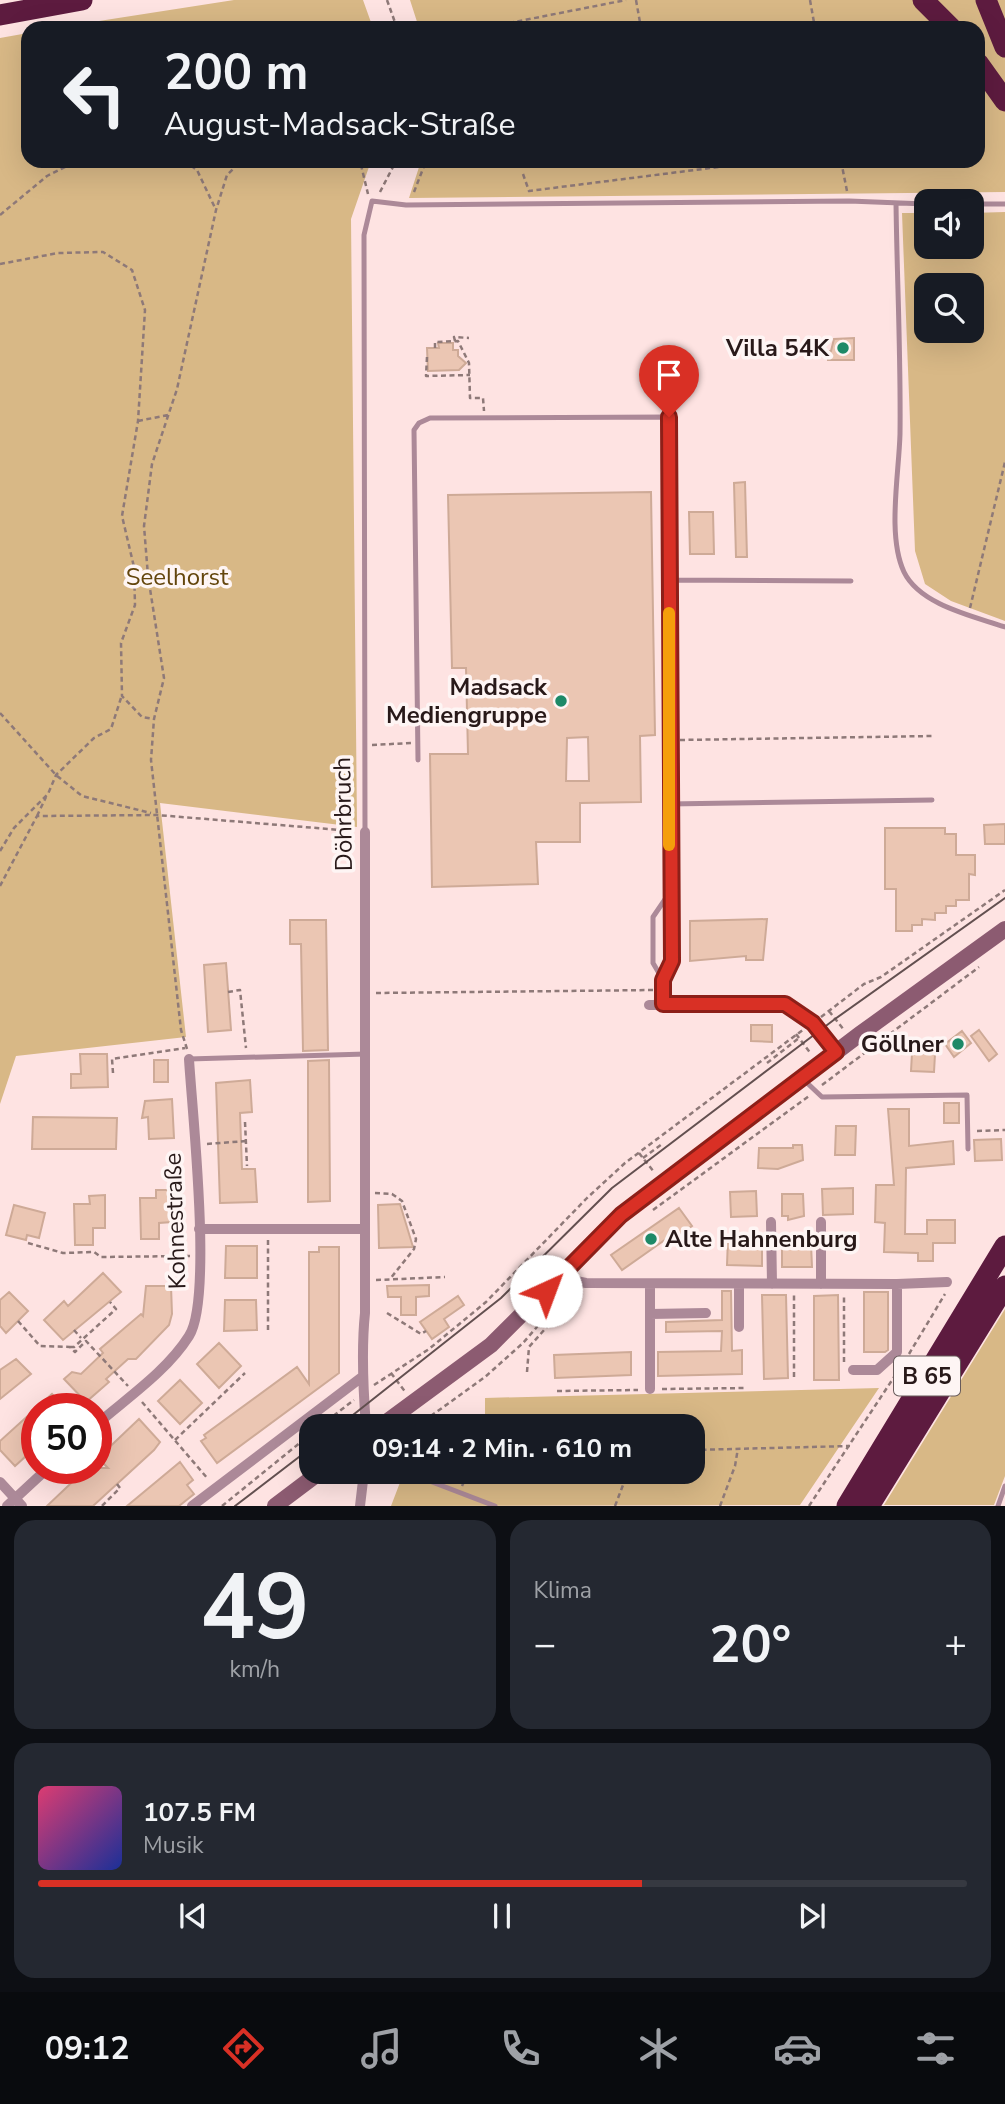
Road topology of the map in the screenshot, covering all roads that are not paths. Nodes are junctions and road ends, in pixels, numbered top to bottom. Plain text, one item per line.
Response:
1 (82, 0) edge
2 (923, 0) edge
3 (986, 0) edge
4 (0, 15) edge
5 (944, 21) edge
6 (1005, 47) edge
7 (990, 76) edge
8 (1005, 101) edge
9 (896, 204) junction
10 (914, 204) edge
11 (984, 204) edge
12 (1005, 204) edge
13 (669, 580) junction
14 (851, 581) dead end
15 (1005, 627) edge
16 (418, 760) dead end
17 (932, 800) dead end
18 (669, 804) junction
19 (365, 832) joint
20 (670, 892) junction
21 (1005, 929) edge
22 (663, 980) junction
23 (649, 1004) dead end
24 (663, 1004) junction
25 (836, 1052) junction
26 (188, 1053) joint
27 (366, 1054) junction
28 (803, 1078) junction
29 (968, 1149) dead end
30 (771, 1222) dead end
31 (821, 1222) dead end
32 (199, 1229) junction
33 (365, 1230) junction
34 (1005, 1246) edge
35 (576, 1278) junction
36 (947, 1282) road end
37 (650, 1284) junction
38 (738, 1284) junction
39 (772, 1284) junction
40 (821, 1284) junction
41 (897, 1284) junction
42 (1005, 1286) edge
43 (650, 1314) junction
44 (706, 1314) dead end
45 (739, 1327) dead end
46 (853, 1370) road end
47 (362, 1377) junction
48 (650, 1389) dead end
49 (112, 1411) edge
50 (364, 1414) edge
51 (397, 1414) edge
52 (0, 1482) edge
53 (33, 1484) edge
54 (304, 1484) edge
55 (363, 1484) edge
56 (437, 1484) edge
57 (1005, 1486) edge
58 (15, 1503) edge
59 (192, 1506) edge
60 (275, 1506) edge
61 (360, 1506) edge
62 (495, 1506) edge
63 (847, 1506) edge
64 (869, 1506) edge
65 (998, 1506) edge

1 - 4 highway
2 - 5 highway
3 - 6 highway
7 - 8 highway
9 - 10 lane
9 - 15 lane
9 - 19 lane, Döhrbruch
11 - 12 lane
13 - 14 lane
13 - 16 lane
13 - 18 lane
17 - 18 lane
18 - 20 lane
19 - 27 street, Döhrbruch
20 - 22 lane
20 - 22 lane
21 - 25 main road
22 - 24 lane
23 - 24 street
24 - 25 street
25 - 28 main road
26 - 27 lane
26 - 32 street, Kohnestraße
27 - 33 street, Döhrbruch
28 - 29 lane
28 - 35 main road
30 - 39 street
31 - 40 street
32 - 33 street
32 - 49 street, Kohnestraße
33 - 47 street, Döhrbruch
34 - 63 highway, B 65
35 - 37 street
35 - 51 main road
36 - 41 street
37 - 38 street
37 - 43 street
38 - 39 street
38 - 45 street
39 - 40 street
40 - 41 street
41 - 46 street
42 - 64 highway, B 65
43 - 44 street
43 - 48 street
47 - 50 street, Döhrbruch
47 - 59 street
52 - 58 street
53 - 58 street
54 - 60 main road
55 - 61 street
56 - 62 lane
57 - 65 lane

